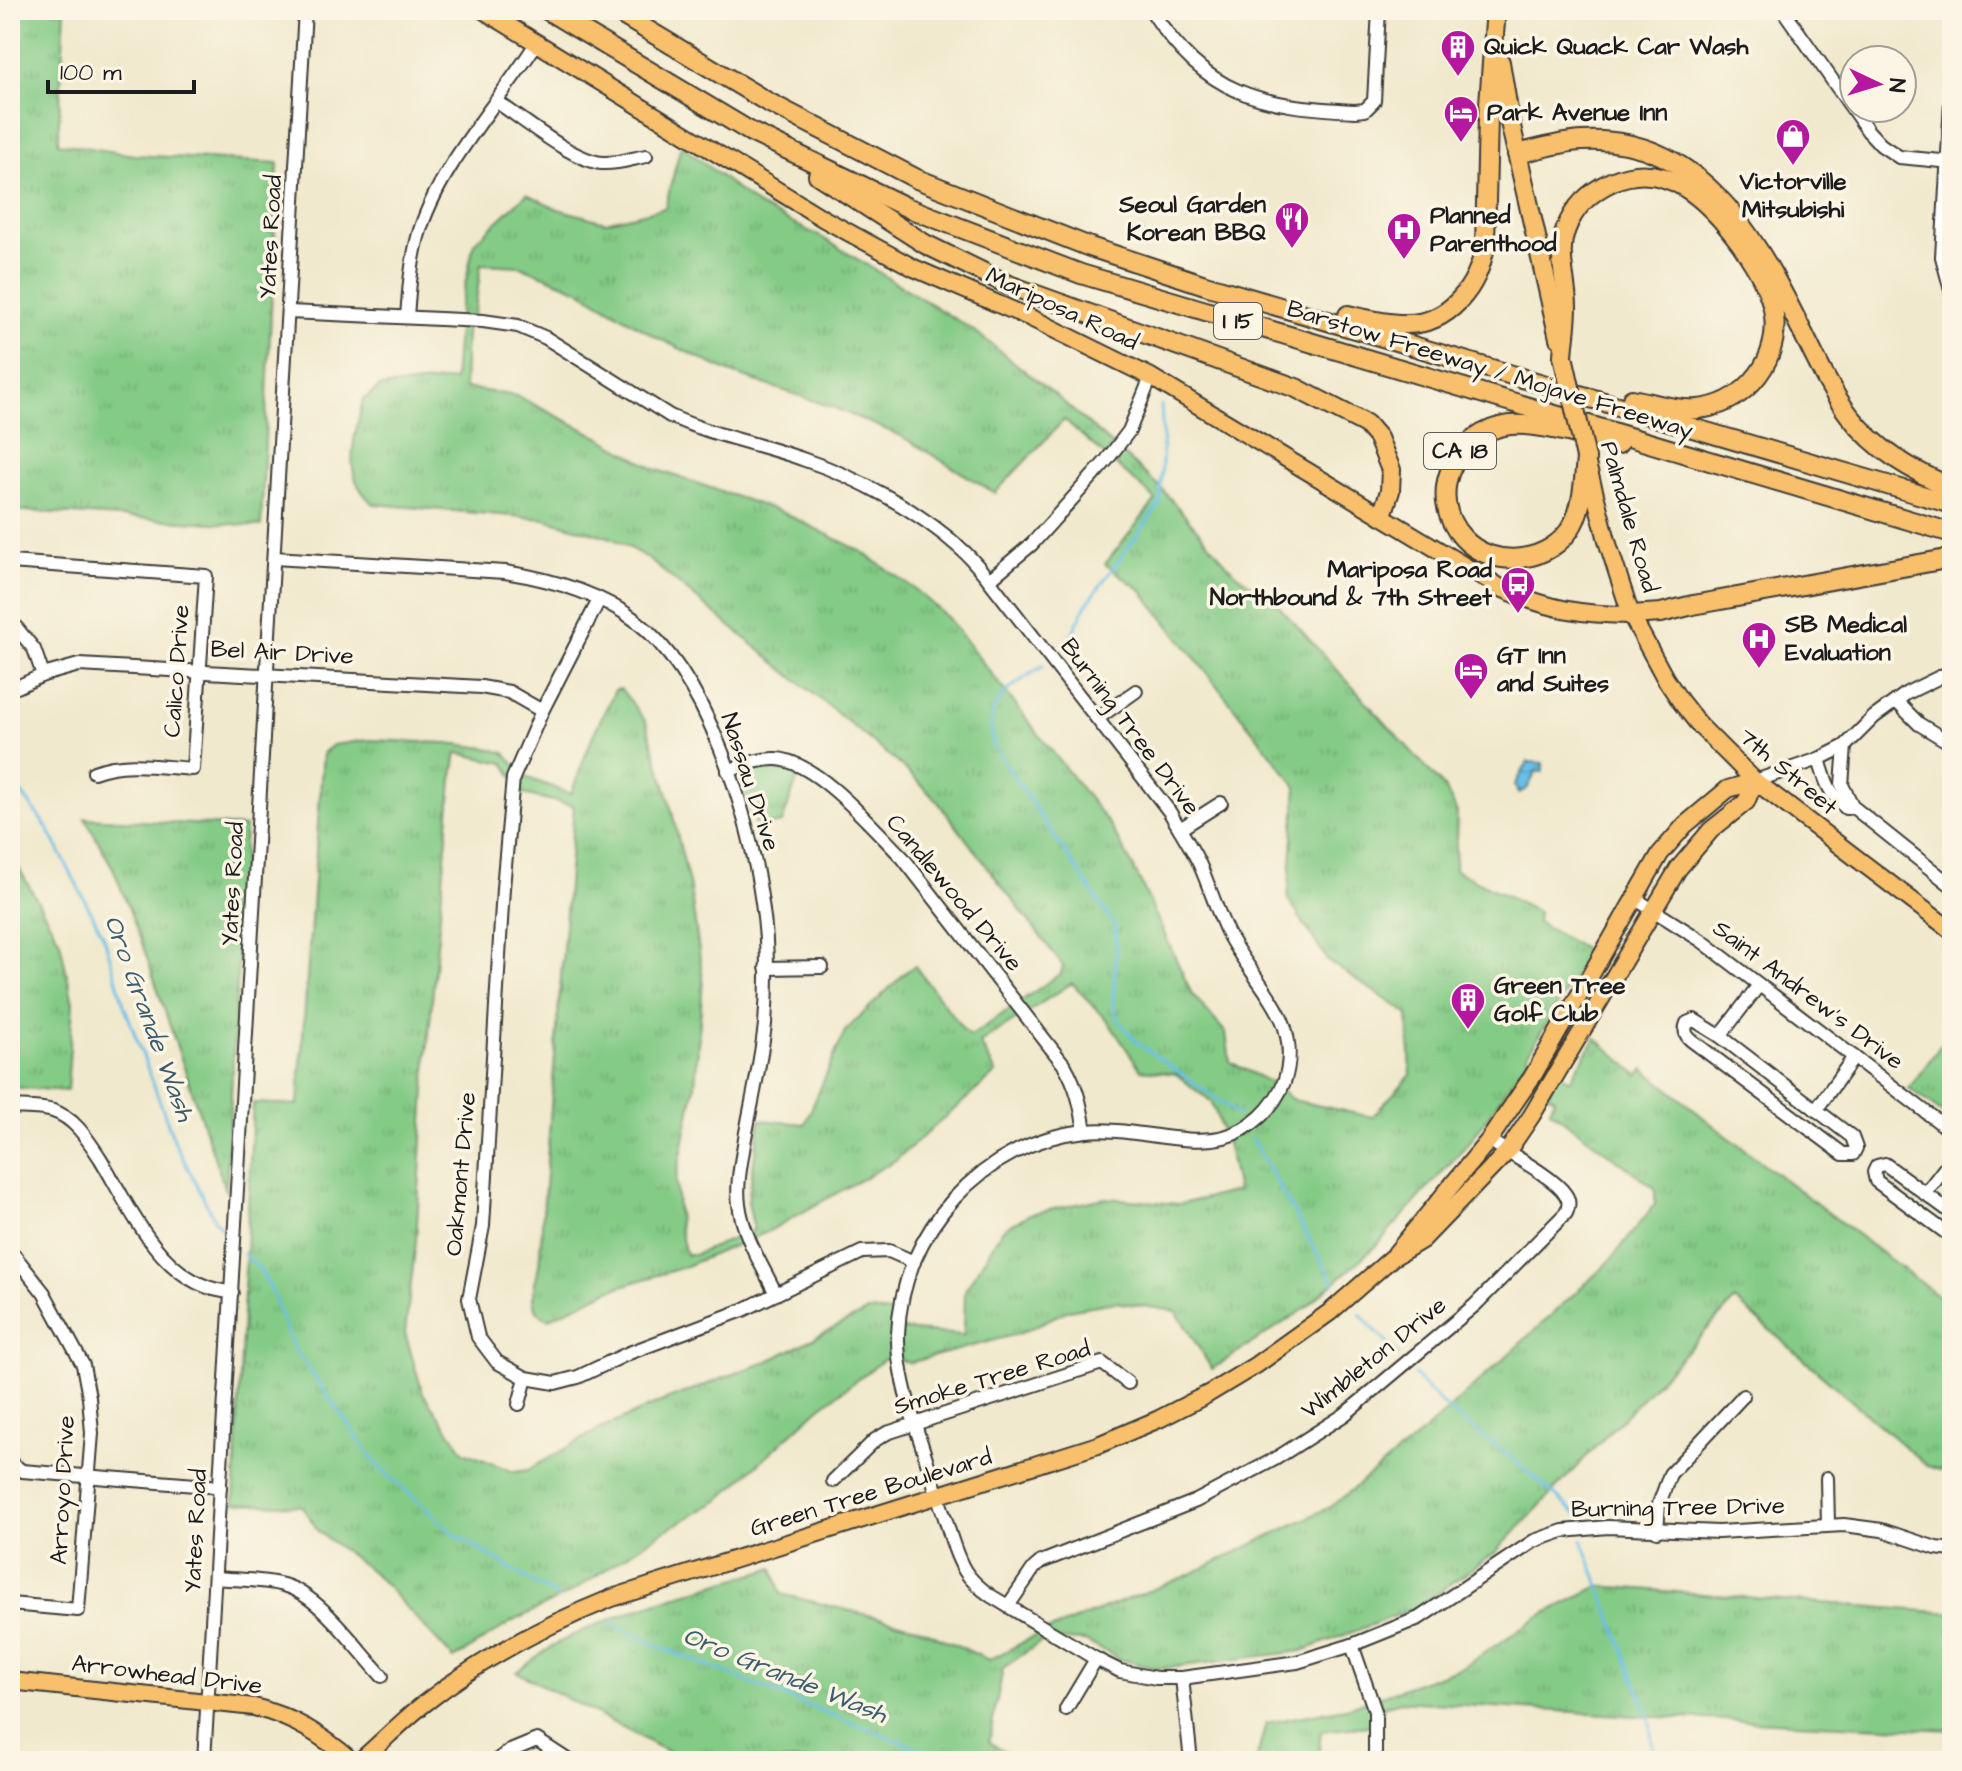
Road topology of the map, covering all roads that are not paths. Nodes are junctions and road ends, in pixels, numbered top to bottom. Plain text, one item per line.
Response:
1 (305, 10) edge
2 (483, 10) edge
3 (547, 10) edge
4 (614, 10) edge
5 (1151, 10) edge
6 (1379, 10) edge
7 (1783, 10) edge
8 (1495, 16) edge
9 (537, 42) junction
10 (1952, 84) edge
11 (497, 102) junction
12 (751, 132) junction
13 (1517, 154) junction
14 (646, 156) dead end
15 (1950, 162) edge
16 (1205, 285) junction
17 (1952, 294) edge
18 (289, 312) junction
19 (407, 317) junction
20 (1563, 356) junction
21 (1518, 376) junction
22 (1151, 377) junction
23 (1586, 458) junction
24 (1739, 469) junction
25 (1952, 488) edge
26 (1952, 504) edge
27 (1382, 515) junction
28 (1952, 533) edge
29 (274, 558) junction
30 (1952, 558) edge
31 (10, 562) edge
32 (989, 580) junction
33 (599, 600) junction
34 (1631, 615) junction
35 (10, 620) edge
36 (200, 671) junction
37 (1952, 671) edge
38 (268, 674) junction
39 (43, 675) junction
40 (17, 687) dead end
41 (1136, 691) dead end
42 (1896, 701) junction
43 (542, 711) junction
44 (1098, 718) junction
45 (1952, 744) edge
46 (1845, 746) junction
47 (1819, 759) junction
48 (728, 771) junction
49 (94, 772) dead end
50 (1755, 781) junction
51 (1221, 803) dead end
52 (1853, 807) junction
53 (1180, 829) junction
54 (1952, 886) edge
55 (1634, 898) junction
56 (1653, 910) junction
57 (1952, 931) edge
58 (822, 967) dead end
59 (766, 968) junction
60 (1759, 985) junction
61 (1720, 1036) junction
62 (1854, 1057) junction
63 (10, 1107) edge
64 (1816, 1110) junction
65 (1085, 1131) junction
66 (1952, 1132) edge
67 (1489, 1140) junction
68 (1507, 1152) junction
69 (1952, 1159) edge
70 (1925, 1194) junction
71 (1952, 1213) edge
72 (1952, 1237) edge
73 (10, 1250) edge
74 (1392, 1258) junction
75 (914, 1262) junction
76 (232, 1292) junction
77 (776, 1294) junction
78 (526, 1378) junction
79 (1128, 1383) dead end
80 (1743, 1396) dead end
81 (519, 1404) dead end
82 (915, 1423) junction
83 (10, 1462) edge
84 (88, 1477) junction
85 (1827, 1478) dead end
86 (833, 1481) dead end
87 (220, 1487) junction
88 (938, 1497) junction
89 (1828, 1525) junction
90 (1657, 1531) junction
91 (1952, 1550) edge
92 (215, 1578) junction
93 (10, 1604) edge
94 (1008, 1606) junction
95 (1352, 1645) junction
96 (1096, 1659) junction
97 (382, 1676) dead end
98 (1182, 1678) junction
99 (10, 1681) edge
100 (208, 1702) junction
101 (1066, 1709) dead end
102 (204, 1761) edge
103 (352, 1761) edge
104 (360, 1761) edge
105 (496, 1761) edge
106 (569, 1761) edge
107 (1191, 1761) edge
108 (1375, 1761) edge

1 - 18 street, Yates Road
2 - 9 main road, Mariposa Road
3 - 12 highway, Barstow Freeway / Mojave Freeway / I 15
4 - 16 highway, Barstow Freeway / Mojave Freeway / I 15
5 - 6 street
7 - 15 street
8 - 13 highway, Palmdale Road
8 - 16 highway
9 - 11 street
9 - 22 main road, Mariposa Road
10 - 15 street
11 - 14 street
11 - 19 street
12 - 24 highway, Barstow Freeway / Mojave Freeway / I 15
12 - 27 highway
13 - 20 highway, Palmdale Road
13 - 25 highway
15 - 17 street
16 - 21 highway, Barstow Freeway / Mojave Freeway / I 15
18 - 19 street, Burning Tree Drive
18 - 29 street, Yates Road
19 - 32 street, Burning Tree Drive
20 - 21 highway
20 - 23 highway, Palmdale Road, bridge
21 - 26 highway, Barstow Freeway / Mojave Freeway / I 15
22 - 27 main road, Mariposa Road
22 - 32 street
23 - 24 highway, CA 18
23 - 34 main road, Palmdale Road
24 - 28 highway, Barstow Freeway / Mojave Freeway / I 15
27 - 34 main road, Mariposa Road
29 - 33 street, Nassau Drive
29 - 38 street, Yates Road
30 - 34 highway
31 - 36 street, Calico Drive
32 - 44 street, Burning Tree Drive
33 - 43 street, Oakmont Drive
33 - 48 street, Nassau Drive
34 - 50 main road, 7th Street
35 - 39 street
36 - 38 street, Bel Air Drive
36 - 39 street, Bel Air Drive
36 - 49 street, Calico Drive
37 - 42 street
38 - 43 street, Bel Air Drive
38 - 76 street, Yates Road
39 - 40 street, Bel Air Drive
41 - 44 street
42 - 45 street
42 - 46 street
43 - 78 street, Oakmont Drive
44 - 53 street, Burning Tree Drive
46 - 47 street
46 - 52 street
47 - 50 street
47 - 52 street
48 - 59 street, Nassau Drive
48 - 65 street, Candlewood Drive
50 - 55 main road, Green Tree Boulevard
50 - 56 main road, Green Tree Boulevard
50 - 57 main road, 7th Street
51 - 53 street
52 - 54 street
53 - 65 street, Burning Tree Drive
55 - 56 street, Saint Andrew's Drive
55 - 67 main road, Green Tree Boulevard
56 - 60 street, Saint Andrew's Drive
56 - 68 main road, Green Tree Boulevard
58 - 59 street
59 - 77 street, Nassau Drive
60 - 61 street
60 - 62 street, Saint Andrew's Drive
61 - 64 street
61 - 64 street
62 - 64 street
62 - 66 street, Saint Andrew's Drive
63 - 76 street
65 - 75 street, Burning Tree Drive
67 - 68 street, Wimbleton Drive
67 - 74 main road, Green Tree Boulevard
68 - 74 main road, Green Tree Boulevard
68 - 94 street, Wimbleton Drive
69 - 70 street
70 - 71 street
70 - 72 street
73 - 84 street, Arroyo Drive
74 - 88 main road, Green Tree Boulevard
75 - 77 street, Oakmont Drive
75 - 82 street, Burning Tree Drive
76 - 87 street, Yates Road
77 - 78 street, Oakmont Drive
78 - 81 street
79 - 82 street, Smoke Tree Road
80 - 90 street
82 - 86 street, Smoke Tree Road
82 - 88 street, Burning Tree Drive
83 - 84 street
84 - 87 street
84 - 93 street, Arroyo Drive
85 - 89 street
87 - 92 street, Yates Road
88 - 94 street, Burning Tree Drive
88 - 104 main road, Green Tree Boulevard
89 - 90 street, Burning Tree Drive
89 - 91 street, Burning Tree Drive
90 - 95 street, Burning Tree Drive
92 - 97 street
92 - 100 street, Yates Road
94 - 96 street, Burning Tree Drive
95 - 98 street, Burning Tree Drive
95 - 108 street
96 - 98 street, Burning Tree Drive
96 - 101 street
98 - 107 street
99 - 100 main road, Arrowhead Drive
100 - 102 street, Yates Road
100 - 103 main road, Arrowhead Drive
105 - 106 street

